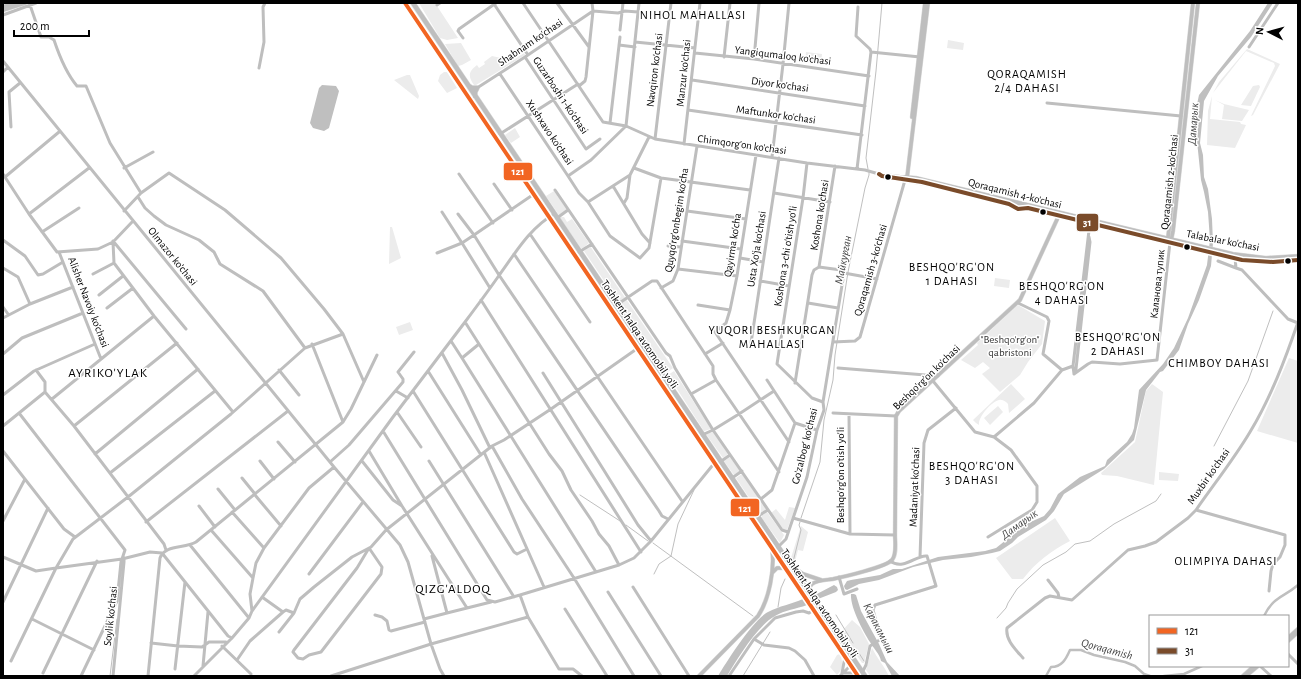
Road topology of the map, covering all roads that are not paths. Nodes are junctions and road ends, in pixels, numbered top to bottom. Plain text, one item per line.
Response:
1 (14, 3) edge
2 (25, 3) edge
3 (36, 3) edge
4 (265, 3) edge
5 (405, 3) edge
6 (413, 3) edge
7 (523, 3) edge
8 (557, 3) edge
9 (592, 3) edge
10 (623, 3) edge
11 (639, 3) edge
12 (671, 3) edge
13 (700, 3) edge
14 (730, 3) edge
15 (759, 3) edge
16 (789, 3) edge
17 (926, 3) edge
18 (1193, 3) edge
19 (1198, 3) edge
20 (1278, 3) edge
21 (495, 4) edge
22 (30, 5) junction
23 (3, 7) edge
24 (858, 7) dead end
25 (3, 10) edge
26 (594, 11) junction
27 (622, 12) junction
28 (638, 12) junction
29 (3, 15) edge
30 (572, 25) junction
31 (620, 30) dead end
32 (620, 37) dead end
33 (463, 38) dead end
34 (549, 41) junction
35 (635, 42) junction
36 (619, 45) junction
37 (666, 46) junction
38 (589, 47) junction
39 (634, 47) junction
40 (1249, 47) dead end
41 (695, 48) junction
42 (871, 52) junction
43 (695, 53) junction
44 (526, 56) junction
45 (724, 57) junction
46 (920, 57) junction
47 (754, 59) junction
48 (3, 61) edge
49 (783, 64) junction
50 (8, 67) junction
51 (259, 68) dead end
52 (3, 72) edge
53 (500, 74) junction
54 (869, 76) junction
55 (692, 80) junction
56 (20, 83) junction
57 (578, 85) junction
58 (468, 86) junction
59 (477, 88) junction
60 (780, 93) junction
61 (475, 96) junction
62 (554, 100) junction
63 (1046, 103) dead end
64 (1185, 104) junction
65 (865, 106) junction
66 (688, 110) junction
67 (529, 116) junction
68 (1181, 116) junction
69 (610, 123) junction
70 (776, 123) junction
71 (626, 126) junction
72 (10, 128) dead end
73 (59, 132) junction
74 (862, 135) junction
75 (500, 137) junction
76 (649, 137) junction
77 (600, 139) dead end
78 (655, 139) junction
79 (684, 144) junction
80 (697, 146) junction
81 (153, 152) dead end
82 (756, 155) junction
83 (772, 157) junction
84 (779, 158) junction
85 (807, 163) junction
86 (835, 166) junction
87 (89, 168) junction
88 (124, 168) junction
89 (634, 168) junction
90 (857, 169) junction
91 (459, 174) dead end
92 (4, 175) edge
93 (630, 175) junction
94 (568, 176) junction
95 (661, 178) junction
96 (906, 178) junction
97 (691, 182) junction
98 (494, 184) dead end
99 (613, 186) junction
100 (555, 190) dead end
101 (750, 190) junction
102 (141, 193) junction
103 (774, 193) junction
104 (534, 194) junction
105 (138, 197) junction
106 (803, 198) junction
107 (588, 202) junction
108 (830, 202) junction
109 (624, 203) junction
110 (80, 208) dead end
111 (1038, 209) junction
112 (512, 210) junction
113 (568, 210) junction
114 (124, 211) junction
115 (687, 211) junction
116 (442, 212) dead end
117 (29, 214) junction
118 (458, 214) dead end
119 (1059, 214) junction
120 (554, 216) junction
121 (746, 219) junction
122 (133, 221) junction
123 (1090, 222) junction
124 (493, 223) junction
125 (42, 232) junction
126 (1051, 232) junction
127 (530, 234) junction
128 (474, 235) junction
129 (3, 240) edge
130 (1170, 240) junction
131 (682, 241) junction
132 (113, 242) junction
133 (650, 243) junction
134 (462, 244) junction
135 (592, 244) junction
136 (668, 246) dead end
137 (681, 247) junction
138 (741, 249) junction
139 (58, 252) junction
140 (579, 252) junction
141 (437, 253) dead end
142 (1220, 253) junction
143 (514, 254) junction
144 (1298, 256) edge
145 (740, 258) junction
146 (1235, 258) junction
147 (1298, 260) edge
148 (1218, 261) dead end
149 (63, 262) junction
150 (763, 262) junction
151 (114, 263) junction
152 (820, 266) junction
153 (3, 268) edge
154 (1236, 268) junction
155 (678, 269) junction
156 (847, 273) junction
157 (93, 274) dead end
158 (499, 275) junction
159 (123, 276) junction
160 (737, 276) junction
161 (877, 279) junction
162 (760, 281) junction
163 (789, 286) junction
164 (73, 287) junction
165 (133, 288) junction
166 (490, 288) junction
167 (661, 288) junction
168 (99, 295) dead end
169 (627, 297) junction
170 (481, 300) junction
171 (808, 303) junction
172 (1018, 303) junction
173 (30, 304) junction
174 (698, 305) dead end
175 (615, 306) junction
176 (3, 307) edge
177 (107, 308) dead end
178 (838, 308) junction
179 (730, 310) junction
180 (83, 313) junction
181 (8, 314) junction
182 (154, 316) junction
183 (3, 318) edge
184 (465, 322) junction
185 (590, 322) dead end
186 (1298, 322) edge
187 (186, 329) dead end
188 (343, 334) junction
189 (451, 341) junction
190 (833, 342) junction
191 (177, 343) junction
192 (722, 343) junction
193 (751, 343) dead end
194 (95, 344) junction
195 (312, 344) junction
196 (479, 344) junction
197 (305, 348) junction
198 (638, 348) junction
199 (414, 352) dead end
200 (442, 353) junction
201 (3, 354) edge
202 (706, 354) junction
203 (378, 355) dead end
204 (462, 358) junction
205 (1076, 358) junction
206 (101, 359) junction
207 (1073, 366) junction
208 (838, 368) dead end
209 (198, 369) junction
210 (36, 370) junction
211 (279, 370) junction
212 (1062, 370) junction
213 (1078, 370) junction
214 (428, 371) junction
215 (543, 373) dead end
216 (597, 376) junction
217 (938, 376) junction
218 (716, 380) junction
219 (767, 380) dead end
220 (933, 381) junction
221 (265, 382) junction
222 (364, 382) junction
223 (795, 383) junction
224 (215, 390) junction
225 (578, 390) junction
226 (396, 391) junction
227 (413, 391) junction
228 (774, 391) junction
229 (45, 392) junction
230 (298, 394) dead end
231 (691, 394) junction
232 (3, 395) edge
233 (408, 398) junction
234 (52, 399) junction
235 (761, 399) junction
236 (560, 402) junction
237 (823, 402) junction
238 (956, 408) junction
239 (551, 409) junction
240 (288, 411) junction
241 (233, 412) junction
242 (397, 412) junction
243 (19, 413) junction
244 (833, 413) dead end
245 (740, 414) junction
246 (849, 414) junction
247 (896, 416) junction
248 (343, 422) junction
249 (530, 422) junction
250 (795, 423) junction
251 (3, 426) edge
252 (74, 426) junction
253 (713, 430) junction
254 (817, 430) junction
255 (383, 431) junction
256 (510, 435) junction
257 (702, 435) junction
258 (994, 436) junction
259 (703, 441) junction
260 (278, 442) dead end
261 (789, 442) junction
262 (316, 445) junction
263 (421, 447) dead end
264 (491, 447) junction
265 (3, 451) edge
266 (369, 451) junction
267 (95, 454) junction
268 (482, 454) junction
269 (730, 455) junction
270 (260, 461) dead end
271 (362, 461) junction
272 (429, 461) dead end
273 (295, 462) junction
274 (330, 462) junction
275 (718, 463) junction
276 (334, 468) junction
277 (462, 469) junction
278 (742, 471) junction
279 (779, 472) junction
280 (110, 473) junction
281 (242, 478) dead end
282 (25, 479) junction
283 (274, 479) junction
284 (731, 479) junction
285 (346, 483) junction
286 (443, 484) junction
287 (218, 490) dead end
288 (255, 494) junction
289 (128, 497) junction
290 (425, 498) junction
291 (761, 499) junction
292 (682, 501) junction
293 (363, 502) junction
294 (199, 506) dead end
295 (402, 506) junction
296 (48, 508) junction
297 (768, 510) junction
298 (1196, 510) junction
299 (234, 511) junction
300 (407, 513) junction
301 (757, 517) junction
302 (100, 518) junction
303 (793, 518) junction
304 (668, 519) junction
305 (3, 521) edge
306 (146, 522) junction
307 (760, 525) junction
308 (281, 526) junction
309 (215, 527) junction
310 (211, 530) junction
311 (386, 530) junction
312 (788, 532) junction
313 (850, 534) junction
314 (895, 535) junction
315 (75, 537) junction
316 (988, 537) dead end
317 (651, 541) junction
318 (770, 545) junction
319 (190, 546) junction
320 (264, 548) junction
321 (369, 548) junction
322 (777, 548) junction
323 (527, 549) junction
324 (166, 550) junction
325 (431, 552) junction
326 (641, 552) junction
327 (162, 553) junction
328 (3, 556) edge
329 (920, 557) junction
330 (123, 559) junction
331 (97, 561) junction
332 (890, 561) junction
333 (787, 562) junction
334 (20, 565) junction
335 (619, 565) junction
336 (56, 568) junction
337 (788, 571) junction
338 (596, 572) junction
339 (309, 574) dead end
340 (771, 576) junction
341 (839, 577) junction
342 (252, 578) junction
343 (574, 578) junction
344 (1048, 580) dead end
345 (822, 581) junction
346 (185, 582) junction
347 (633, 587) dead end
348 (544, 588) junction
349 (857, 590) dead end
350 (1269, 591) dead end
351 (608, 592) dead end
352 (806, 594) junction
353 (520, 595) junction
354 (262, 597) junction
355 (514, 597) junction
356 (1059, 597) junction
357 (118, 601) junction
358 (3, 602) edge
359 (491, 602) junction
360 (814, 607) junction
361 (467, 608) junction
362 (565, 608) dead end
363 (252, 611) junction
364 (208, 612) junction
365 (283, 612) junction
366 (294, 613) junction
367 (447, 613) junction
368 (375, 615) dead end
369 (528, 617) junction
370 (250, 618) junction
371 (32, 619) junction
372 (425, 620) junction
373 (1298, 629) edge
374 (280, 632) dead end
375 (1298, 632) edge
376 (62, 634) junction
377 (1289, 637) edge
378 (232, 638) junction
379 (754, 639) junction
380 (1289, 640) edge
381 (227, 642) junction
382 (151, 643) junction
383 (431, 644) junction
384 (204, 645) junction
385 (178, 646) junction
386 (222, 646) junction
387 (94, 650) junction
388 (1289, 655) edge
389 (845, 656) junction
390 (1023, 658) dead end
391 (237, 660) junction
392 (11, 661) dead end
393 (853, 664) junction
394 (1298, 664) edge
395 (203, 666) junction
396 (1253, 667) edge
397 (1258, 667) edge
398 (1260, 667) edge
399 (175, 669) dead end
400 (43, 673) dead end
401 (251, 674) dead end
402 (860, 674) edge
403 (841, 675) edge
404 (81, 676) edge
405 (113, 676) edge
406 (148, 676) edge
407 (194, 676) edge
408 (331, 676) edge
409 (444, 676) edge
410 (582, 676) edge
411 (607, 676) edge
412 (634, 676) edge
413 (661, 676) edge
414 (689, 676) edge
415 (699, 676) edge
416 (729, 676) edge
417 (814, 676) edge
418 (1243, 676) edge
419 (1246, 676) edge
420 (1271, 676) edge

1 - 23 main road
2 - 25 main road
3 - 22 street
4 - 51 street
5 - 75 highway, Toshkent halqa avtomobil yo'li
6 - 58 highway, Toshkent halqa avtomobil yo'li
7 - 34 street
8 - 30 street
9 - 26 street
10 - 27 street
11 - 28 street
12 - 37 street, Navqiron ko'chasi
13 - 41 street, Manzur ko'chasi
14 - 45 street
15 - 47 street
16 - 49 street
17 - 46 main road, Qoraqamish 3-ko'chasi
18 - 64 main road, Qoraqamish 2-ko'chasi
19 - 64 main road, Qoraqamish 2-ko'chasi
20 - 40 street
21 - 33 street
21 - 44 street, Guzarboshi 1-ko'chasi
22 - 29 street
22 - 88 street
24 - 42 street
26 - 27 street
26 - 30 street, Shabnam ko'chasi
26 - 38 street
27 - 28 street
27 - 31 street
28 - 35 street
30 - 34 street, Shabnam ko'chasi
30 - 38 street
32 - 36 street
34 - 44 street, Shabnam ko'chasi
34 - 57 street
35 - 37 street
35 - 39 street
36 - 39 street
36 - 69 street
37 - 41 street
37 - 78 street, Navqiron ko'chasi
38 - 57 street
39 - 71 street
41 - 43 street, Manzur ko'chasi
42 - 46 street
42 - 54 street
43 - 45 street, Yangiqumaloq ko'chasi
43 - 55 street, Manzur ko'chasi
44 - 53 street, Shabnam ko'chasi
44 - 62 street, Guzarboshi 1-ko'chasi
45 - 47 street, Yangiqumaloq ko'chasi
46 - 96 main road, Qoraqamish 3-ko'chasi
47 - 49 street, Yangiqumaloq ko'chasi
48 - 50 street, Olmazor ko'chasi
49 - 54 street, Yangiqumaloq ko'chasi
49 - 60 street
50 - 52 street
50 - 56 street, Olmazor ko'chasi
53 - 59 street, Shabnam ko'chasi
53 - 67 street, Xushxavo ko'chasi
54 - 65 street
55 - 60 street, Diyor ko'chasi
55 - 66 street, Manzur ko'chasi
56 - 72 street
56 - 73 street, Olmazor ko'chasi
57 - 62 street
57 - 69 street
58 - 59 highway
58 - 61 highway, Toshkent halqa avtomobil yo'li
59 - 61 highway
60 - 65 street, Diyor ko'chasi
60 - 70 street
61 - 75 highway, Toshkent halqa avtomobil yo'li
62 - 67 street
62 - 77 street, Guzarboshi 1-ko'chasi
63 - 68 street
64 - 68 main road, Qoraqamish 2-ko'chasi
64 - 130 main road, Qoraqamish 2-ko'chasi
65 - 74 street
66 - 70 street, Maftunkor ko'chasi
66 - 79 street, Manzur ko'chasi
67 - 75 street
67 - 94 street, Xushxavo ko'chasi
68 - 130 main road, Qoraqamish 2-ko'chasi
69 - 71 street, Chimqorg'on ko'chasi
70 - 74 street, Maftunkor ko'chasi
70 - 83 street
71 - 76 street, Chimqorg'on ko'chasi
71 - 94 street, Xushxavo ko'chasi
73 - 87 street, Olmazor ko'chasi
73 - 92 street
74 - 90 street
75 - 104 highway, Toshkent halqa avtomobil yo'li
75 - 120 highway, Toshkent halqa avtomobil yo'li
76 - 78 street, Chimqorg'on ko'chasi
76 - 89 street
78 - 79 street, Chimqorg'on ko'chasi
79 - 80 street, Chimqorg'on ko'chasi
80 - 82 street, Chimqorg'on ko'chasi
80 - 97 street, Quyqo'rg'onbegim ko'cha
81 - 88 street
82 - 83 street, Chimqorg'on ko'chasi
82 - 101 street, Qayirma ko'cha
83 - 84 street, Chimqorg'on ko'chasi
84 - 85 street, Chimqorg'on ko'chasi
84 - 103 street, Usta Xo'ja ko'chasi
85 - 86 street, Chimqorg'on ko'chasi
85 - 106 street, Koshona 3-chi o'tish yo'li
86 - 90 street, Chimqorg'on ko'chasi
86 - 108 street, Koshona ko'chasi
87 - 114 street, Olmazor ko'chasi
87 - 117 street
88 - 102 street
89 - 93 street
89 - 95 street
90 - 96 street, Chimqorg'on ko'chasi
91 - 124 street
92 - 117 street, Alisher Navoiy ko'chasi
93 - 99 street
93 - 109 street
94 - 107 street
95 - 97 street
95 - 133 street
96 - 111 main road, Qoraqamish 4-ko'chasi
96 - 161 street, Qoraqamish 3-ko'chasi
97 - 101 street
97 - 115 street, Quyqo'rg'onbegim ko'cha
98 - 112 street
99 - 107 street
99 - 109 street
100 - 113 street
101 - 121 street, Qayirma ko'cha
102 - 105 street
102 - 188 street
103 - 106 street
103 - 150 street, Usta Xo'ja ko'chasi
104 - 112 street
104 - 120 highway, Toshkent halqa avtomobil yo'li
105 - 114 street
105 - 197 street
106 - 108 street
106 - 163 street, Koshona 3-chi o'tish yo'li
107 - 133 street
108 - 152 street, Koshona ko'chasi
109 - 133 street
110 - 125 street
111 - 119 main road, Qoraqamish 4-ko'chasi
111 - 126 main road
112 - 124 street
113 - 120 street
113 - 135 street
114 - 122 street, Olmazor ko'chasi
115 - 121 street
115 - 131 street, Quyqo'rg'onbegim ko'cha
116 - 134 street
117 - 125 street, Alisher Navoiy ko'chasi
118 - 128 street
119 - 123 main road, Qoraqamish 4-ko'chasi
119 - 126 main road, Beshqo'rg'on ko'chasi
120 - 127 street
120 - 140 highway, Toshkent halqa avtomobil yo'li
120 - 198 highway, Toshkent halqa avtomobil yo'li
121 - 138 street, Qayirma ko'cha
122 - 132 street
122 - 221 street, Olmazor ko'chasi
123 - 130 main road, Qoraqamish 4-ko'chasi
123 - 205 street
124 - 128 street
125 - 139 street, Alisher Navoiy ko'chasi
126 - 172 main road, Beshqo'rg'on ko'chasi
127 - 143 street
127 - 185 street
128 - 134 street
128 - 158 street
129 - 149 street
130 - 142 main road, Talabalar ko'chasi
130 - 213 street, Каланова тупик
131 - 137 street, Quyqo'rg'onbegim ko'cha
131 - 138 street
132 - 139 street
132 - 151 street
132 - 187 street
134 - 141 street
134 - 166 street
135 - 140 street
135 - 169 street
136 - 137 street
137 - 155 street, Quyqo'rg'onbegim ko'cha
138 - 145 street, Qayirma ko'cha
139 - 149 street, Alisher Navoiy ko'chasi
140 - 175 highway, Toshkent halqa avtomobil yo'li
142 - 144 main road, Talabalar ko'chasi
142 - 146 main road, Talabalar ko'chasi
143 - 158 street
143 - 216 street
145 - 150 street
145 - 160 street, Qayirma ko'cha
146 - 147 main road, Talabalar ko'chasi
146 - 154 street
148 - 154 street
149 - 164 street, Alisher Navoiy ko'chasi
150 - 162 street, Usta Xo'ja ko'chasi
151 - 157 street
151 - 159 street
152 - 156 street
152 - 171 street, Koshona ko'chasi
153 - 173 street
154 - 186 street
155 - 160 street
155 - 167 street, Quyqo'rg'onbegim ko'cha
156 - 161 street
156 - 178 street, Go'zalbog' ko'chasi
158 - 166 street
158 - 225 street
159 - 165 street
159 - 168 street
160 - 179 street, Qayirma ko'cha
161 - 190 street, Qoraqamish 3-ko'chasi
162 - 163 street
162 - 193 street, Usta Xo'ja ko'chasi
163 - 223 street, Koshona 3-chi o'tish yo'li
164 - 173 street
164 - 180 street, Alisher Navoiy ko'chasi
165 - 177 street
165 - 182 street
166 - 170 street
167 - 169 street
167 - 202 street
169 - 175 street
169 - 231 street
170 - 184 street
170 - 239 street
171 - 178 street
171 - 223 street, Koshona ko'chasi
172 - 212 street
172 - 217 main road, Beshqo'rg'on ko'chasi
173 - 181 street
174 - 179 street
175 - 257 highway, Toshkent halqa avtomobil yo'li
176 - 181 street
178 - 190 street, Go'zalbog' ko'chasi
179 - 192 street, Qayirma ko'cha
180 - 194 street, Alisher Navoiy ko'chasi
180 - 201 street
181 - 183 street
182 - 191 street
182 - 206 street
184 - 189 street
184 - 196 street
186 - 298 street, Muxbir ko'chasi
188 - 195 street
188 - 222 street
189 - 200 street
189 - 204 street
190 - 237 street, Go'zalbog' ko'chasi
191 - 209 street
191 - 252 street
192 - 202 street
192 - 235 street
194 - 206 street, Alisher Navoiy ko'chasi
194 - 210 street
195 - 197 street
195 - 248 street
196 - 204 street
196 - 249 street
197 - 211 street
198 - 216 street
198 - 259 highway, Toshkent halqa avtomobil yo'li
199 - 226 street
200 - 214 street
200 - 264 street
202 - 218 street
203 - 222 street
204 - 256 street
205 - 207 street
205 - 213 street
206 - 234 street
207 - 212 street
207 - 213 street, Каланова тупик
208 - 217 street
209 - 224 street
209 - 267 street
210 - 229 street
210 - 232 street
211 - 221 street
211 - 230 street
212 - 258 street
214 - 227 street
214 - 268 street
215 - 236 street
216 - 225 street
216 - 292 street
217 - 220 main road, Beshqo'rg'on ko'chasi
218 - 231 street
218 - 245 street
219 - 228 street
220 - 238 street
220 - 247 main road, Beshqo'rg'on ko'chasi
221 - 240 street, Olmazor ko'chasi
221 - 241 street
222 - 248 street
223 - 237 street, Koshona 3-chi o'tish yo'li
224 - 241 street
224 - 280 street
225 - 236 street
225 - 304 street
226 - 233 street
226 - 274 street
227 - 233 street
227 - 277 street
228 - 235 street
228 - 250 street
229 - 234 street
229 - 243 street
231 - 253 street
233 - 242 street
234 - 252 street
235 - 245 street
235 - 261 street
236 - 239 street
236 - 317 street
237 - 254 street, Go'zalbog' ko'chasi
238 - 258 street
238 - 329 street, Madaniyat ko'chasi
239 - 249 street
239 - 326 street
240 - 262 street, Olmazor ko'chasi
240 - 306 street
241 - 289 street
242 - 255 street
242 - 263 street
243 - 251 street
243 - 302 street
244 - 246 street
245 - 253 street
245 - 279 street
246 - 247 street, Beshqo'rg'on o'tish yo'li
246 - 313 street, Beshqo'rg'on o'tish yo'li
247 - 314 main road, Beshqo'rg'on ko'chasi
248 - 262 street
249 - 256 street
249 - 335 street
250 - 254 street
250 - 261 street
252 - 267 street
253 - 257 street
253 - 269 street
254 - 303 street, Go'zalbog' ko'chasi
255 - 266 street
255 - 290 street
256 - 264 street
256 - 338 street
257 - 259 highway, Toshkent halqa avtomobil yo'li
258 - 316 street
259 - 275 highway, Toshkent halqa avtomobil yo'li
260 - 273 street
261 - 279 street
262 - 273 street
262 - 274 street, Olmazor ko'chasi
264 - 268 street
264 - 343 street
265 - 282 street
266 - 271 street
266 - 295 street
267 - 280 street
268 - 277 street
268 - 323 street
269 - 275 street
269 - 278 street
270 - 283 street
271 - 285 street
271 - 295 street
272 - 286 street
273 - 283 street
274 - 276 street, Olmazor ko'chasi
275 - 284 highway, Toshkent halqa avtomobil yo'li
275 - 292 street
275 - 307 highway, Toshkent halqa avtomobil yo'li
276 - 285 street, Olmazor ko'chasi
276 - 308 street
277 - 286 street
277 - 323 street
278 - 284 street
278 - 291 street
279 - 291 street
280 - 289 street
281 - 288 street
282 - 296 street
282 - 305 street
283 - 288 street
284 - 301 highway, Toshkent halqa avtomobil yo'li
285 - 293 street, Olmazor ko'chasi
285 - 354 street
286 - 290 street
286 - 355 street
287 - 299 street
288 - 299 street
288 - 308 street
289 - 302 street
289 - 306 street
290 - 300 street
290 - 359 street
291 - 297 street
292 - 304 street
293 - 311 street, Olmazor ko'chasi
293 - 339 street
294 - 309 street
295 - 300 street
296 - 315 street
296 - 334 street
297 - 301 street
297 - 312 street
298 - 350 street
298 - 356 street, Muxbir ko'chasi
299 - 309 street
299 - 320 street
300 - 311 street
300 - 325 street
301 - 307 highway, Toshkent halqa avtomobil yo'li
302 - 315 street
302 - 330 street, Soylik ko'chasi
303 - 312 street, Go'zalbog' ko'chasi
303 - 313 street, Beshqo'rg'on o'tish yo'li
304 - 317 street
306 - 324 street
307 - 318 highway, Toshkent halqa avtomobil yo'li
307 - 322 highway, Toshkent halqa avtomobil yo'li
308 - 320 street
309 - 310 street
310 - 319 street
310 - 342 street
311 - 321 street
311 - 372 street, Olmazor ko'chasi
312 - 322 street, Go'zalbog' ko'chasi
313 - 314 street, Beshqo'rg'on o'tish yo'li
314 - 332 main road, Beshqo'rg'on ko'chasi
315 - 336 street
317 - 326 street
318 - 337 highway, Toshkent halqa avtomobil yo'li
318 - 340 main road
319 - 324 street
319 - 370 street
320 - 342 street
321 - 321 street
321 - 366 street
322 - 333 highway, Toshkent halqa avtomobil yo'li
323 - 348 street
324 - 327 street
325 - 361 street
325 - 367 street
326 - 335 street
327 - 330 street
327 - 346 street
327 - 382 street
328 - 334 street
329 - 332 street
329 - 402 street
330 - 331 street
330 - 357 street, Soylik ko'chasi
331 - 336 street
331 - 376 street
332 - 341 main road
333 - 345 main road
333 - 352 highway, Toshkent halqa avtomobil yo'li
334 - 336 street
334 - 358 street
335 - 338 street
336 - 371 street
337 - 340 main road
337 - 352 highway, Toshkent halqa avtomobil yo'li
338 - 343 street
340 - 415 main road
341 - 345 main road
341 - 349 street
342 - 363 street
343 - 348 street
343 - 412 street
344 - 356 street
345 - 352 main road
346 - 364 street
346 - 385 street
347 - 414 street
348 - 353 street
351 - 413 street
352 - 360 highway, Toshkent halqa avtomobil yo'li
353 - 355 street
353 - 369 street
354 - 363 street
354 - 365 street
355 - 359 street
356 - 390 street, Muxbir ko'chasi
357 - 387 street
357 - 405 street, Soylik ko'chasi
359 - 361 street
360 - 379 street
360 - 389 highway, Toshkent halqa avtomobil yo'li
360 - 393 highway, Toshkent halqa avtomobil yo'li
361 - 367 street
362 - 411 street
363 - 370 street
364 - 378 street
364 - 384 street
365 - 366 street
365 - 391 street
366 - 374 street
367 - 372 street
368 - 372 street
369 - 383 street
369 - 410 street
370 - 378 street
371 - 376 street
371 - 392 street
372 - 383 street, Olmazor ko'chasi
373 - 377 main road
375 - 380 main road
376 - 387 street
376 - 400 street
378 - 381 street
379 - 416 street
379 - 417 street
381 - 384 street
381 - 386 street
382 - 385 street
382 - 406 street
383 - 408 street
383 - 409 street, Olmazor ko'chasi
384 - 385 street
384 - 395 street
385 - 399 street
386 - 391 street
386 - 395 street
387 - 404 street
388 - 394 street
389 - 393 highway, Toshkent halqa avtomobil yo'li
389 - 403 street
391 - 401 street
393 - 402 highway, Toshkent halqa avtomobil yo'li
393 - 403 street
395 - 407 street
396 - 418 main road
397 - 419 main road
398 - 420 street
402 - 403 street

